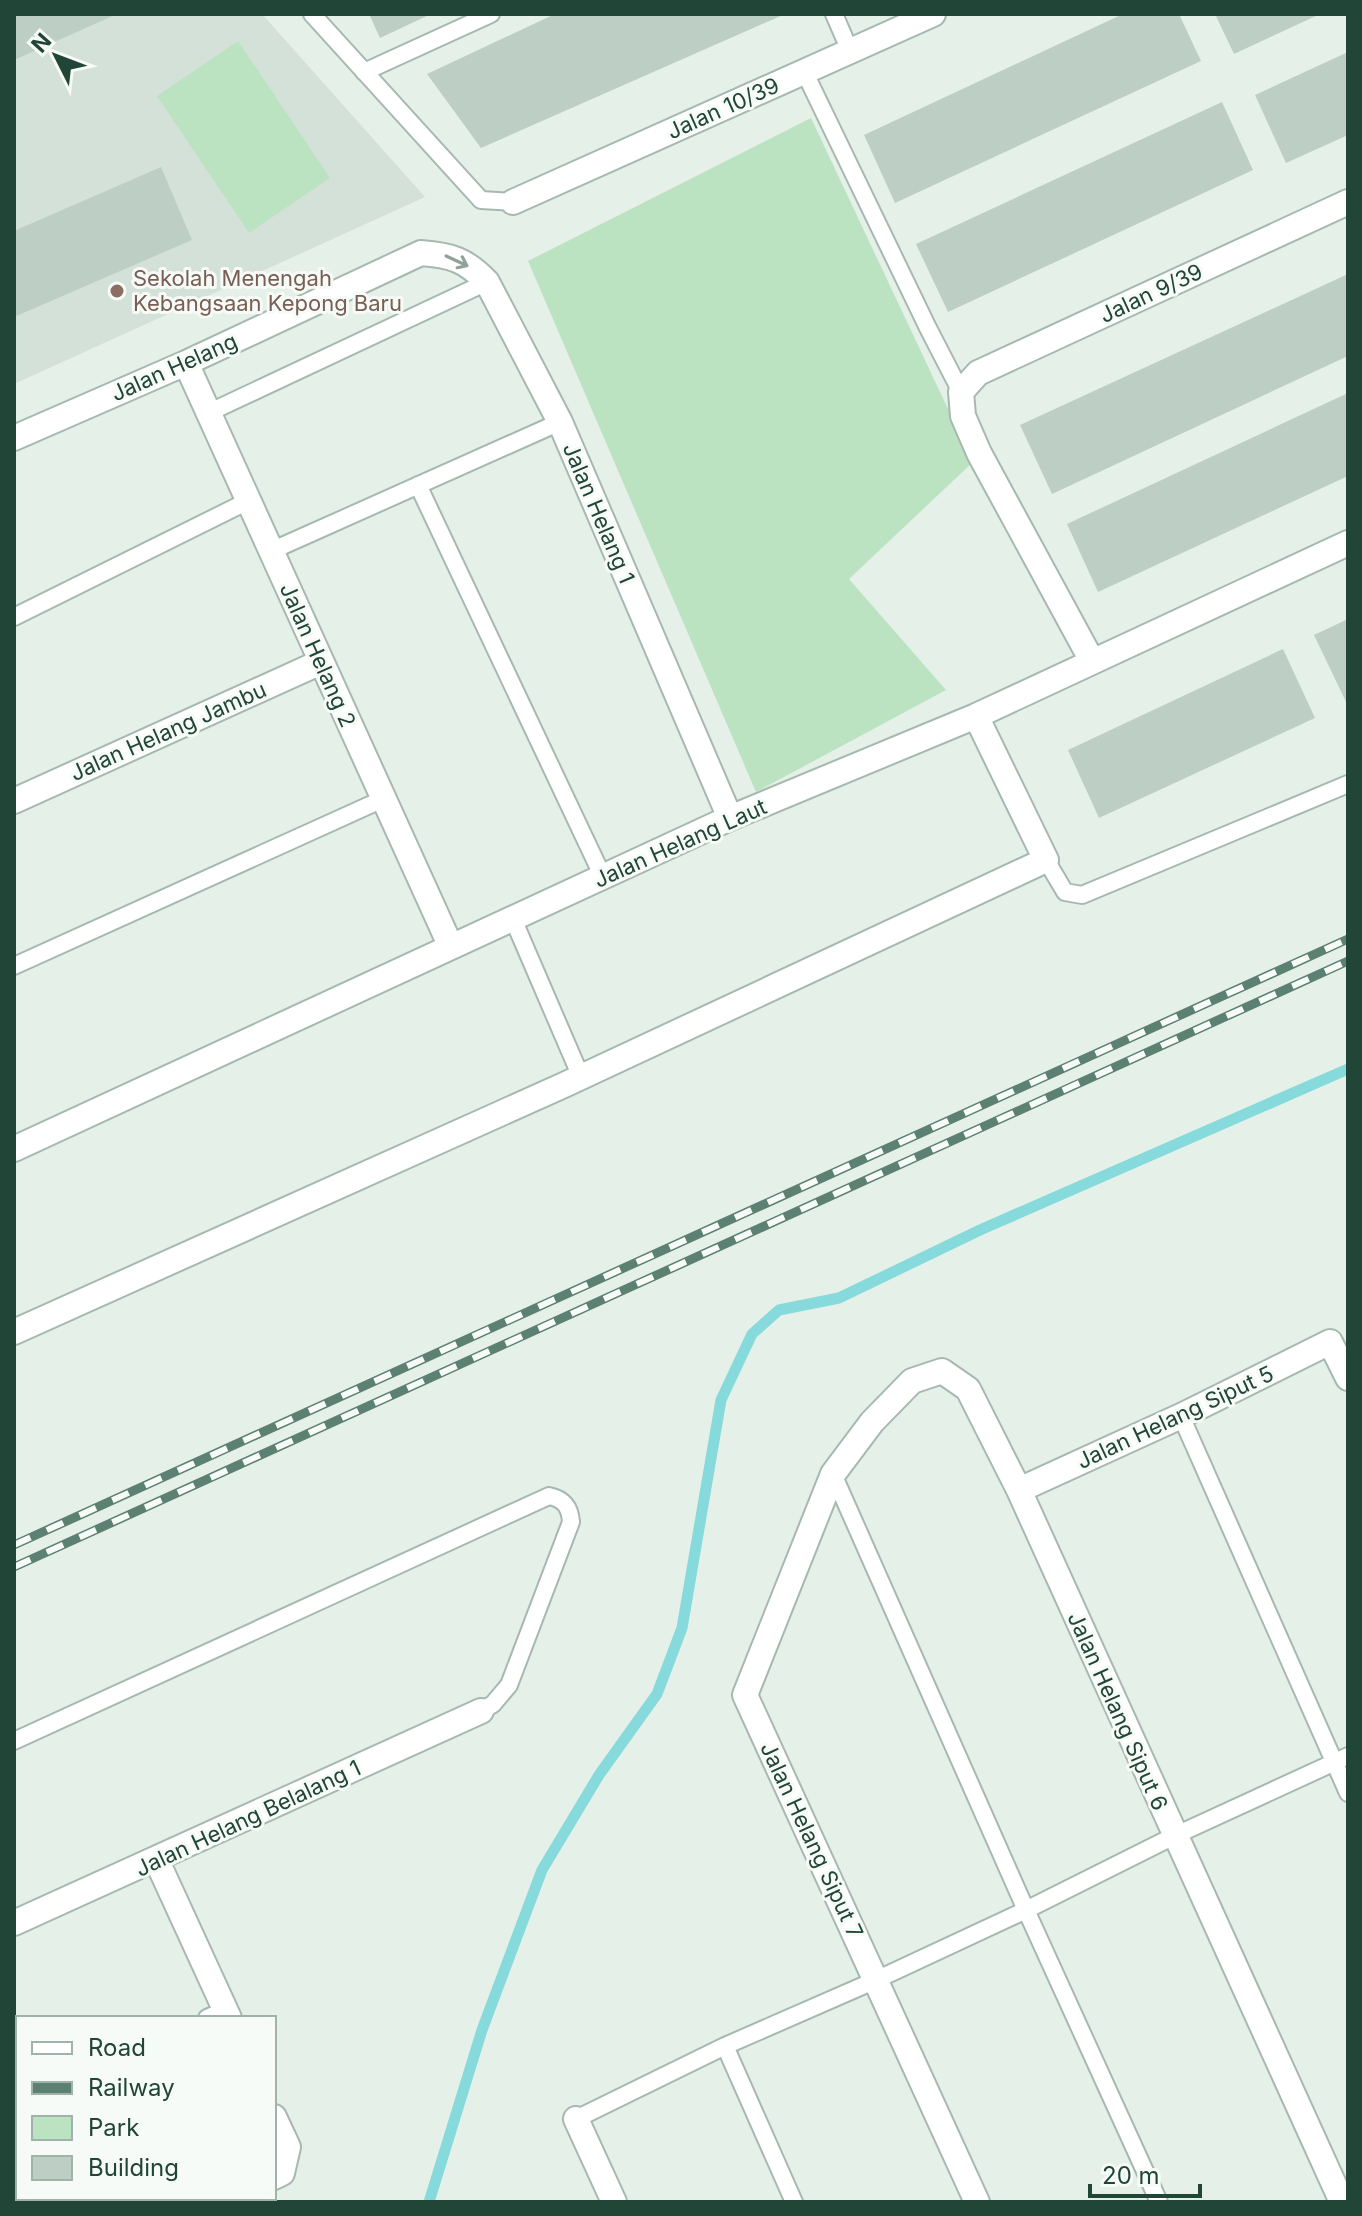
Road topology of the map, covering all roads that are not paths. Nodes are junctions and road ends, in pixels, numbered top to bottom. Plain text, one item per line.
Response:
1 (312, 14) edge
2 (491, 14) edge
3 (834, 14) edge
4 (933, 14) edge
5 (850, 51) junction
6 (804, 71) junction
7 (364, 72) junction
8 (513, 202) joint
9 (1348, 202) edge
10 (421, 253) joint
11 (487, 282) junction
12 (186, 363) junction
13 (961, 392) junction
14 (208, 413) junction
15 (560, 422) junction
16 (14, 438) edge
17 (418, 485) junction
18 (248, 501) junction
19 (1348, 543) edge
20 (271, 551) junction
21 (14, 617) edge
22 (1092, 661) junction
23 (321, 662) junction
24 (976, 716) junction
25 (1348, 784) edge
26 (383, 799) junction
27 (14, 801) edge
28 (730, 818) junction
29 (1046, 860) junction
30 (603, 877) junction
31 (513, 919) junction
32 (451, 947) junction
33 (14, 966) edge
34 (581, 1077) junction
35 (14, 1149) edge
36 (14, 1332) edge
37 (1348, 1378) edge
38 (1181, 1416) junction
39 (833, 1474) junction
40 (1019, 1490) junction
41 (481, 1711) joint
42 (14, 1741) edge
43 (1341, 1759) edge
44 (1348, 1793) edge
45 (1174, 1836) junction
46 (157, 1861) junction
47 (1026, 1910) junction
48 (14, 1923) edge
49 (876, 1980) junction
50 (220, 2015) edge
51 (725, 2046) junction
52 (576, 2119) joint
53 (276, 2121) edge
54 (278, 2175) edge
55 (614, 2202) edge
56 (794, 2202) edge
57 (977, 2202) edge
58 (1159, 2202) edge
59 (1342, 2202) edge

1 - 7 lane
2 - 7 lane
3 - 5 lane
4 - 5 street, Jalan 10/39
5 - 6 street, Jalan 10/39
6 - 8 street, Jalan 10/39
6 - 13 lane
7 - 8 lane
9 - 13 street, Jalan 9/39
10 -> 11 street, Jalan Helang 1
10 - 12 street, Jalan Helang
11 - 14 lane
11 - 15 street, Jalan Helang 1
12 - 14 street, Jalan Helang 2
12 - 16 street, Jalan Helang
13 - 22 street
14 - 18 street, Jalan Helang 2
15 - 17 lane
15 - 28 street, Jalan Helang 1
17 - 20 lane
17 - 30 lane
18 - 20 street, Jalan Helang 2
18 - 21 lane
19 - 22 street, Jalan Helang Laut
20 - 23 street, Jalan Helang 2
22 - 24 street, Jalan Helang Laut
23 - 26 street, Jalan Helang 2
23 - 27 street, Jalan Helang Jambu
24 - 28 street, Jalan Helang Laut
24 - 29 street
25 - 29 lane
26 - 32 street, Jalan Helang 2
26 - 33 lane
28 - 30 street, Jalan Helang Laut
29 - 34 street
30 - 31 street, Jalan Helang Laut
31 - 32 street, Jalan Helang Laut
31 - 34 lane
32 - 35 street, Jalan Helang Laut
34 - 36 street
37 - 38 street, Jalan Helang Siput 5
38 - 40 street, Jalan Helang Siput 5
38 - 43 lane
39 - 40 street, Jalan Helang Siput 6
39 - 47 lane
39 - 49 street, Jalan Helang Siput 7
40 - 45 street, Jalan Helang Siput 6
41 - 42 lane
41 - 46 street, Jalan Helang Belalang 1
43 - 44 lane
43 - 45 lane
45 - 47 lane
45 - 59 street, Jalan Helang Siput 6
46 - 48 street, Jalan Helang Belalang 1
46 - 50 street
47 - 49 lane
47 - 58 lane
49 - 51 lane
49 - 57 street, Jalan Helang Siput 7
51 - 52 lane
51 - 56 lane
52 - 55 street
53 - 54 street

